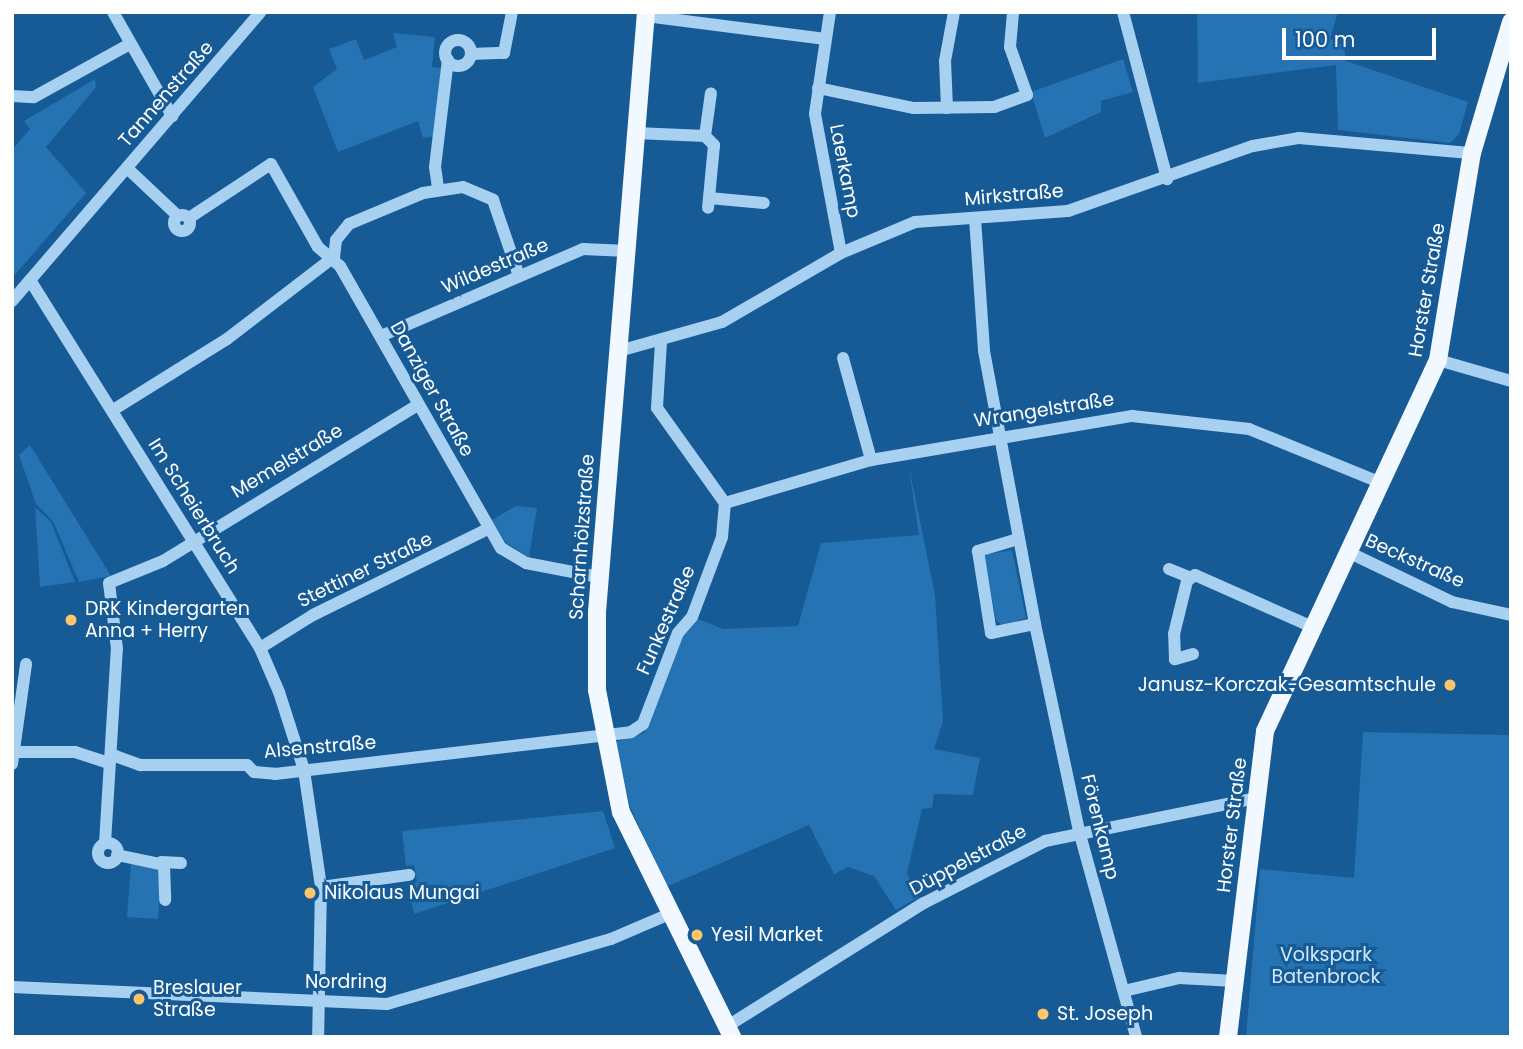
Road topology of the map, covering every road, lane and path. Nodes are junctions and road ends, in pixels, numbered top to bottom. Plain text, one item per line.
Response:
1 (113, 12) edge
2 (261, 12) edge
3 (512, 12) edge
4 (831, 12) edge
5 (954, 12) edge
6 (1013, 12) edge
7 (1123, 12) edge
8 (646, 14) edge
9 (1511, 22) edge
10 (826, 39) junction
11 (131, 44) junction
12 (471, 54) junction
13 (448, 60) junction
14 (818, 88) junction
15 (711, 93) dead end
16 (12, 96) edge
17 (947, 108) junction
18 (172, 116) junction
19 (636, 133) junction
20 (705, 136) junction
21 (1472, 153) junction
22 (271, 164) joint
23 (127, 168) junction
24 (1167, 179) junction
25 (439, 188) junction
26 (764, 203) dead end
27 (975, 218) junction
28 (627, 251) junction
29 (841, 253) junction
30 (334, 257) junction
31 (519, 276) junction
32 (30, 280) junction
33 (12, 301) edge
34 (381, 337) junction
35 (661, 342) junction
36 (619, 351) junction
37 (843, 358) dead end
38 (1438, 360) junction
39 (1511, 381) edge
40 (418, 405) junction
41 (113, 410) junction
42 (998, 435) junction
43 (871, 460) junction
44 (1381, 483) junction
45 (725, 503) junction
46 (488, 529) junction
47 (1018, 539) junction
48 (193, 541) junction
49 (1346, 551) junction
50 (1169, 569) dead end
51 (599, 577) junction
52 (1189, 577) junction
53 (1511, 615) edge
54 (1035, 624) junction
55 (1310, 626) junction
56 (260, 648) junction
57 (1193, 654) dead end
58 (26, 664) dead end
59 (602, 736) junction
60 (13, 756) edge
61 (106, 762) junction
62 (304, 770) junction
63 (1256, 798) junction
64 (1079, 831) junction
65 (161, 862) junction
66 (181, 863) dead end
67 (409, 875) dead end
68 (321, 887) junction
69 (165, 900) dead end
70 (667, 915) junction
71 (1235, 981) junction
72 (12, 987) edge
73 (1124, 989) junction
74 (318, 1003) junction
75 (729, 1032) edge
76 (318, 1037) edge
77 (1136, 1037) edge
78 (1228, 1037) edge

1 - 11 street
2 - 18 street, Tannenstraße
3 - 12 street
4 - 10 street, Laerkamp
5 - 17 street
6 - 17 street
7 - 24 street
8 - 10 street
8 - 19 main road, Scharnhölzstraße
9 - 21 main road, Horster Straße
10 - 14 street, Laerkamp
11 - 16 street
11 - 18 street
12 - 13 street
12 - 13 street
13 - 25 street
14 - 17 street
14 - 29 street, Laerkamp
15 - 20 street
18 - 23 street, Tannenstraße
19 - 20 street
19 - 28 main road, Scharnhölzstraße
20 - 26 street
21 - 24 street, Mirkstraße
21 - 38 main road, Horster Straße
22 - 23 street, Tannenstraße
22 - 30 street, Danziger Straße
23 - 32 street, Tannenstraße
24 - 27 street, Mirkstraße
25 - 30 street
25 - 31 street
27 - 29 street, Mirkstraße
27 - 42 street, Förenkamp
28 - 31 street, Wildestraße
28 - 36 main road, Scharnhölzstraße
29 - 35 street, Mirkstraße
30 - 34 street, Danziger Straße
30 - 41 street
31 - 34 street, Wildestraße
32 - 33 street, Tannenstraße
32 - 41 street, Im Scheierbruch
34 - 40 street, Danziger Straße
35 - 36 street, Mirkstraße
35 - 45 street
36 - 51 main road, Scharnhölzstraße
37 - 43 street
38 - 39 street
38 - 44 main road, Horster Straße
40 - 46 street, Danziger Straße
40 - 48 street, Memelstraße
41 - 48 street, Im Scheierbruch
42 - 43 street, Wrangelstraße
42 - 44 street, Wrangelstraße
42 - 47 street, Förenkamp
43 - 45 street, Wrangelstraße
44 - 49 main road, Horster Straße
45 - 59 street, Funkestraße
46 - 51 street, Danziger Straße
46 - 56 street, Stettiner Straße
47 - 54 street, Förenkamp
47 - 54 street
48 - 56 street, Im Scheierbruch
48 - 61 street, Memelstraße
49 - 53 street, Beckstraße
49 - 55 main road, Horster Straße
50 - 52 street
51 - 59 main road, Scharnhölzstraße
52 - 55 street
52 - 57 street
54 - 64 street, Förenkamp
55 - 63 main road, Horster Straße
56 - 62 street, Im Scheierbruch
58 - 60 street
59 - 62 street, Alsenstraße
59 - 70 main road, Scharnhölzstraße
60 - 61 street, Alsenstraße
61 - 62 street, Alsenstraße
61 - 65 street, Memelstraße
62 - 68 street, Im Scheierbruch
63 - 64 street, Düppelstraße
63 - 71 main road, Horster Straße
64 - 73 street, Förenkamp
64 - 75 street, Düppelstraße
65 - 66 street, Memelstraße
65 - 69 street
67 - 68 street
68 - 74 street, Im Scheierbruch
70 - 74 street, Nordring
70 - 75 main road, Scharnhölzstraße
71 - 73 street
71 - 78 main road, Horster Straße
72 - 74 street, Nordring
73 - 77 street, Förenkamp
74 - 76 street, Im Scheierbruch

